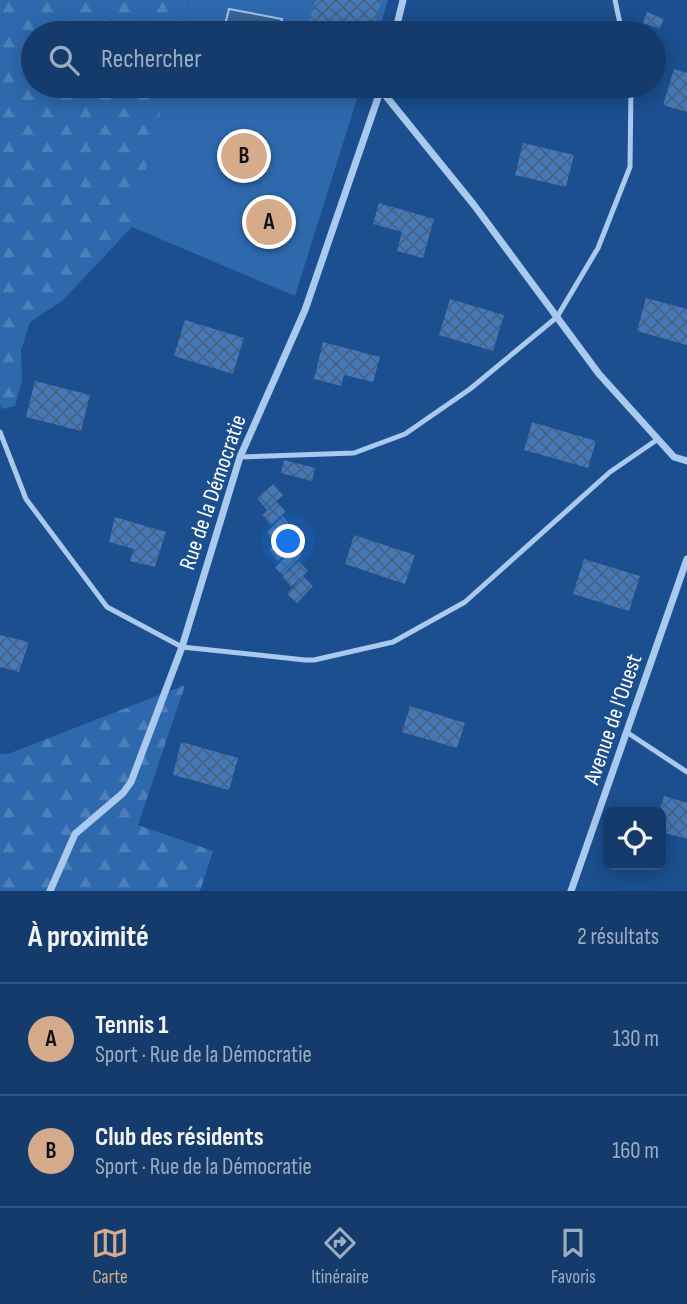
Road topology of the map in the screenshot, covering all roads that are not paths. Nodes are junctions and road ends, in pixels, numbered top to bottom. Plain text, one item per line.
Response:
1 (403, 0) edge
2 (615, 0) edge
3 (398, 21) edge
4 (619, 21) edge
5 (378, 98) edge
6 (389, 98) edge
7 (631, 98) edge
8 (557, 317) junction
9 (0, 432) edge
10 (658, 439) junction
11 (240, 457) junction
12 (687, 461) edge
13 (687, 559) edge
14 (182, 647) junction
15 (628, 733) junction
16 (687, 772) edge
17 (50, 891) edge
18 (571, 891) edge

1 - 3 street
2 - 4 lane
5 - 11 street, Rue de la Démocratie
6 - 8 street
7 - 8 lane
8 - 10 street
8 - 11 lane
9 - 14 lane
10 - 12 street
10 - 14 lane
11 - 14 street, Rue de la Démocratie
13 - 15 street, Avenue de l'Ouest
14 - 17 street, Rue de la Démocratie
15 - 16 lane
15 - 18 street, Avenue de l'Ouest

